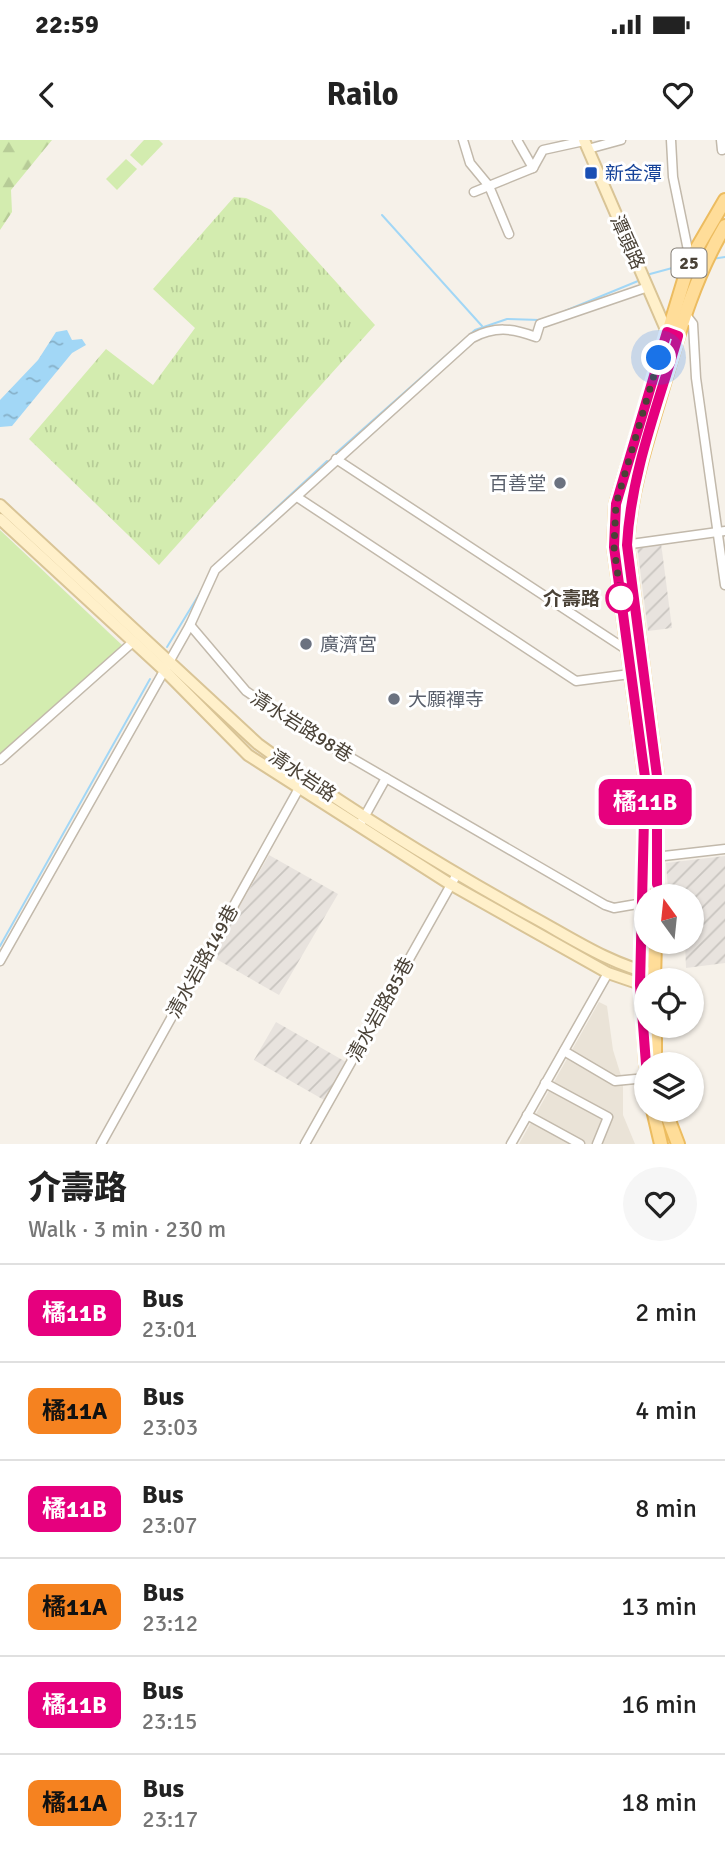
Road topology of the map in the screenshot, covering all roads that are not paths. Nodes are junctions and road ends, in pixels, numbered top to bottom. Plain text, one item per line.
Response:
1 (463, 140) edge
2 (517, 140) edge
3 (621, 140) edge
4 (670, 140) edge
5 (721, 140) edge
6 (585, 144) edge
7 (722, 150) dead end
8 (533, 168) junction
9 (489, 186) junction
10 (474, 192) dead end
11 (725, 200) edge
12 (725, 226) edge
13 (509, 234) dead end
14 (690, 260) junction
15 (648, 287) junction
16 (686, 315) junction
17 (673, 334) junction
18 (336, 458) junction
19 (297, 497) junction
20 (0, 505) edge
21 (0, 519) edge
22 (722, 532) edge
23 (621, 546) junction
24 (725, 585) edge
25 (190, 625) junction
26 (133, 642) junction
27 (627, 650) junction
28 (170, 660) junction
29 (164, 670) junction
30 (631, 674) junction
31 (0, 760) edge
32 (386, 778) junction
33 (302, 783) junction
34 (362, 821) junction
35 (725, 849) edge
36 (651, 857) junction
37 (457, 874) junction
38 (450, 884) junction
39 (646, 884) edge
40 (655, 884) edge
41 (634, 905) edge
42 (0, 961) edge
43 (634, 968) edge
44 (608, 973) junction
45 (634, 982) edge
46 (564, 1051) junction
47 (634, 1080) edge
48 (545, 1083) junction
49 (527, 1115) junction
50 (656, 1122) edge
51 (670, 1122) edge
52 (101, 1144) edge
53 (304, 1144) edge
54 (511, 1144) edge
55 (580, 1144) edge
56 (597, 1144) edge
57 (661, 1144) edge
58 (678, 1144) edge

1 - 9 street
2 - 8 street
3 - 6 street
4 - 14 street
5 - 7 street
6 - 8 street
6 - 15 street, 潭頭路
8 - 9 street
9 - 10 street
9 - 13 street
11 - 14 main road, 25
12 - 16 main road, 25
14 - 17 main road, 25
15 - 17 street, 潭頭路
15 - 18 street
16 - 17 main road, 25
16 - 22 street
17 - 23 main road, 25
18 - 19 street
18 - 27 street
19 - 25 street
19 - 30 street
20 - 28 street, 清水岩路
21 - 26 street, 清水岩路
22 - 23 street
22 - 24 street
23 - 27 main road, 25
23 - 36 main road, 25
25 - 28 street
25 - 32 street, 清水岩路98巷
26 - 29 street, 清水岩路
26 - 31 street
27 - 30 main road, 25
28 - 29 street
28 - 33 street, 清水岩路
29 - 33 street, 清水岩路
29 - 42 street
30 - 36 main road, 25
32 - 34 street
32 - 41 street, 清水岩路98巷
33 - 34 street, 清水岩路
33 - 52 street, 清水岩路149巷
34 - 37 street, 清水岩路
34 - 38 street, 清水岩路
35 - 36 street
36 - 39 main road, 25
36 - 40 main road, 25
37 - 38 street, 清水岩路85巷
37 - 43 street, 清水岩路
38 - 44 street, 清水岩路
38 - 53 street, 清水岩路85巷
44 - 45 street, 清水岩路
44 - 46 street
46 - 47 street
46 - 48 street
48 - 49 street
48 - 56 street
49 - 54 street
49 - 55 street
50 - 57 main road
51 - 58 main road

